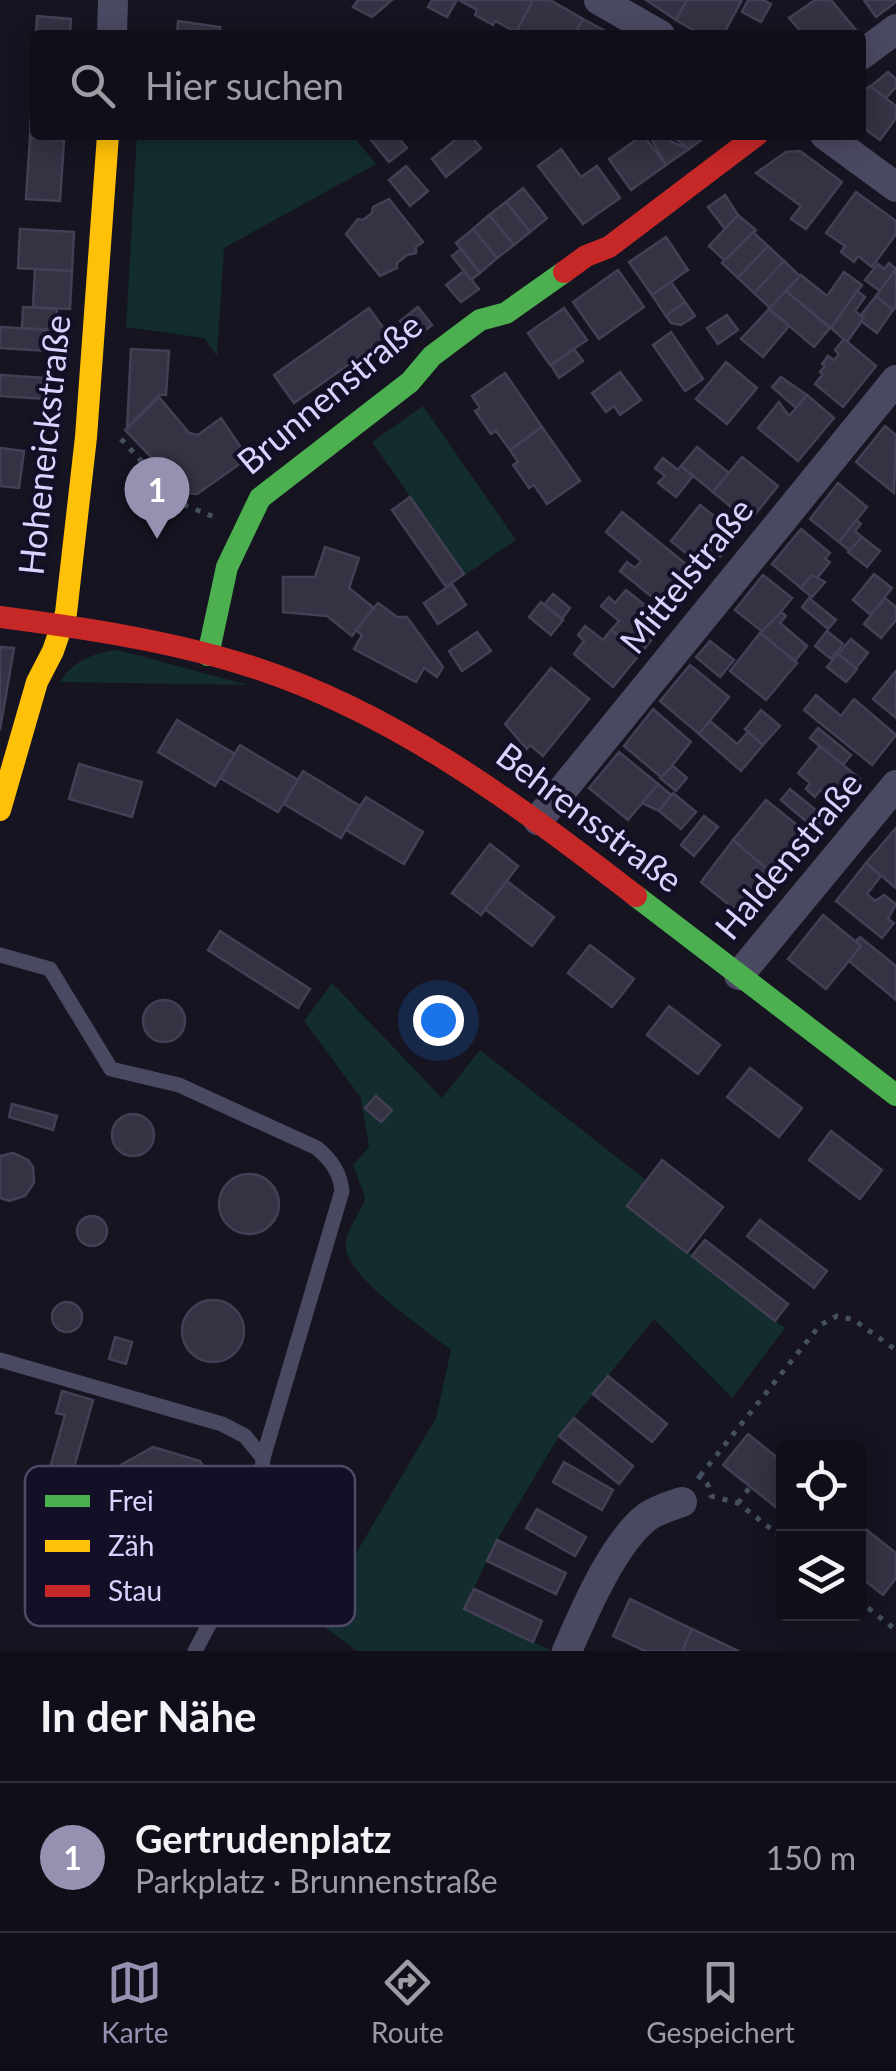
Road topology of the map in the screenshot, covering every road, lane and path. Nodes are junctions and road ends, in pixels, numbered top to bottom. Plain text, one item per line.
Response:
1 (113, 0) edge
2 (599, 0) edge
3 (896, 29) edge
4 (112, 30) edge
5 (651, 30) edge
6 (866, 50) edge
7 (108, 140) edge
8 (750, 140) edge
9 (831, 140) edge
10 (896, 186) edge
11 (896, 380) edge
12 (86, 437) junction
13 (243, 530) junction
14 (0, 617) edge
15 (63, 626) junction
16 (208, 655) junction
17 (895, 789) edge
18 (0, 810) edge
19 (538, 820) junction
20 (0, 955) edge
21 (739, 975) junction
22 (896, 1095) edge
23 (896, 1350) edge
24 (0, 1360) edge
25 (263, 1458) junction
26 (262, 1466) edge
27 (700, 1476) junction
28 (750, 1487) dead end
29 (682, 1502) joint
30 (738, 1502) junction
31 (776, 1533) edge
32 (866, 1606) edge
33 (208, 1626) edge
34 (896, 1630) edge
35 (195, 1651) edge
36 (567, 1651) edge

1 - 4 street
2 - 5 street
3 - 6 street
7 - 12 street, Hoheneickstraße
8 - 13 street, Brunnenstraße
9 - 10 street
11 - 19 street, Mittelstraße
12 - 13 path
12 - 15 street, Hoheneickstraße
13 - 16 street, Brunnenstraße
14 - 15 street
15 - 16 street
15 - 18 street, Hoheneickstraße
16 - 19 street, Behrensstraße
17 - 21 street, Haldenstraße
19 - 21 street, Behrensstraße
20 - 25 lane
21 - 22 street, Behrensstraße
23 - 27 path
24 - 25 lane
25 - 26 lane
27 - 29 path
27 - 30 path
28 - 30 path
29 - 36 street
30 - 31 path
32 - 34 path
33 - 35 lane

